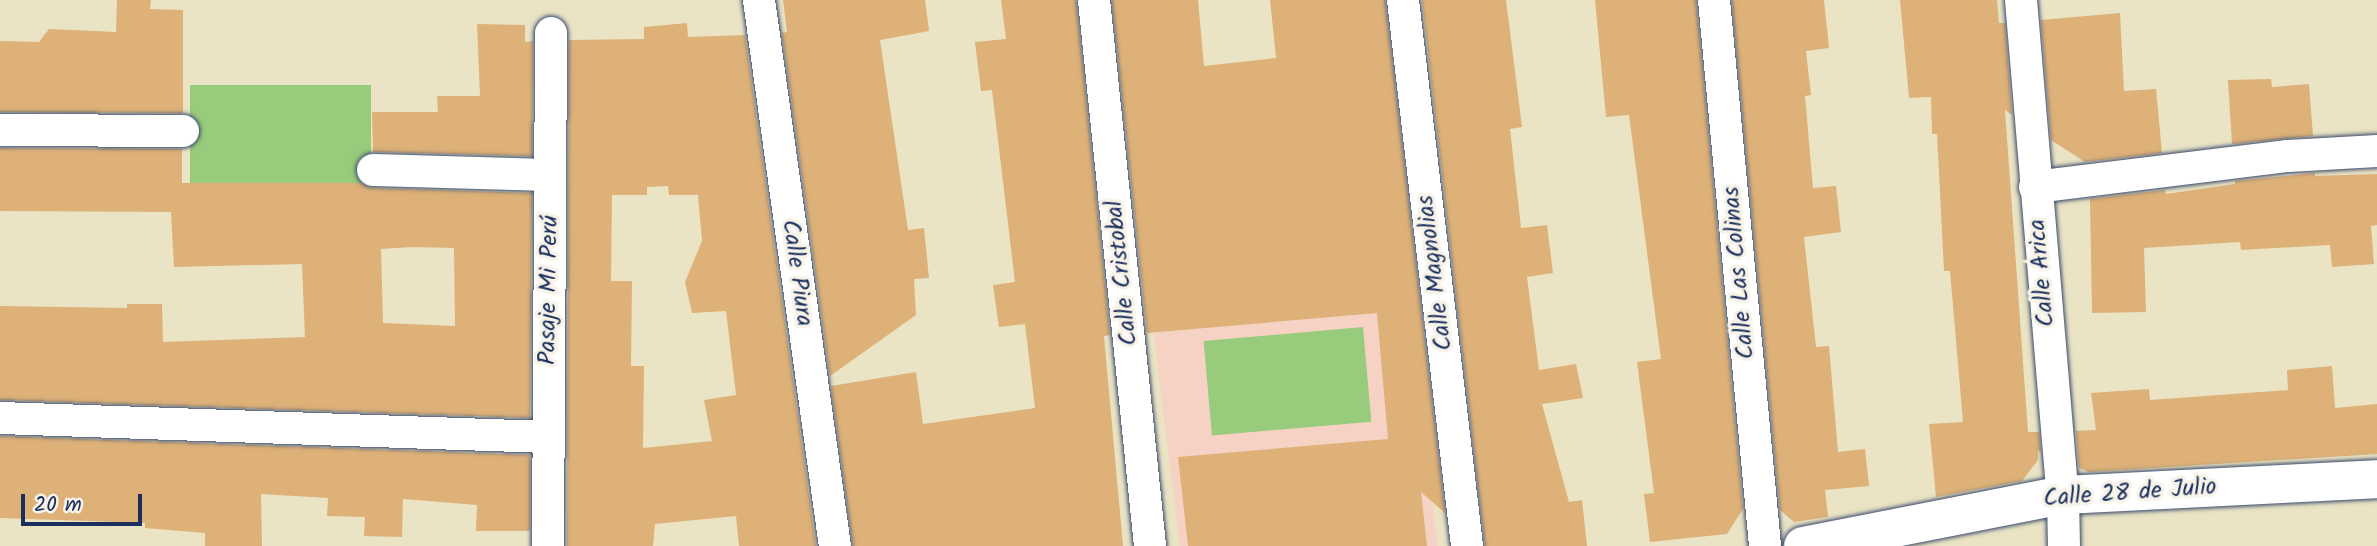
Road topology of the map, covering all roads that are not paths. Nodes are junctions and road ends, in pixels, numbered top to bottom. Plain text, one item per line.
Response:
1 (759, 0) edge
2 (1094, 0) edge
3 (1403, 0) edge
4 (1714, 0) edge
5 (2021, 0) edge
6 (551, 33) dead end
7 (0, 130) edge
8 (183, 131) dead end
9 (2377, 151) edge
10 (373, 170) dead end
11 (550, 175) junction
12 (2035, 187) junction
13 (0, 418) edge
14 (547, 437) junction
15 (2377, 479) edge
16 (2063, 495) junction
17 (548, 546) edge
18 (835, 546) edge
19 (1150, 546) edge
20 (1466, 546) edge
21 (1765, 546) edge
22 (1803, 546) edge
23 (2064, 546) edge

1 - 18 street, Calle Piura
2 - 19 street, Calle Cristobal
3 - 20 street, Calle Magnolias
4 - 21 street, Calle Las Colinas
5 - 12 street, Calle Arica
6 - 11 street, Pasaje Mi Perú
7 - 8 street
9 - 12 street
10 - 11 street
11 - 14 street, Pasaje Mi Perú
12 - 16 street, Calle Arica
13 - 14 street
14 - 17 street, Pasaje Mi Perú
15 - 16 street, Calle 28 de Julio
16 - 22 street, Calle 28 de Julio
16 - 23 street, Calle Arica

